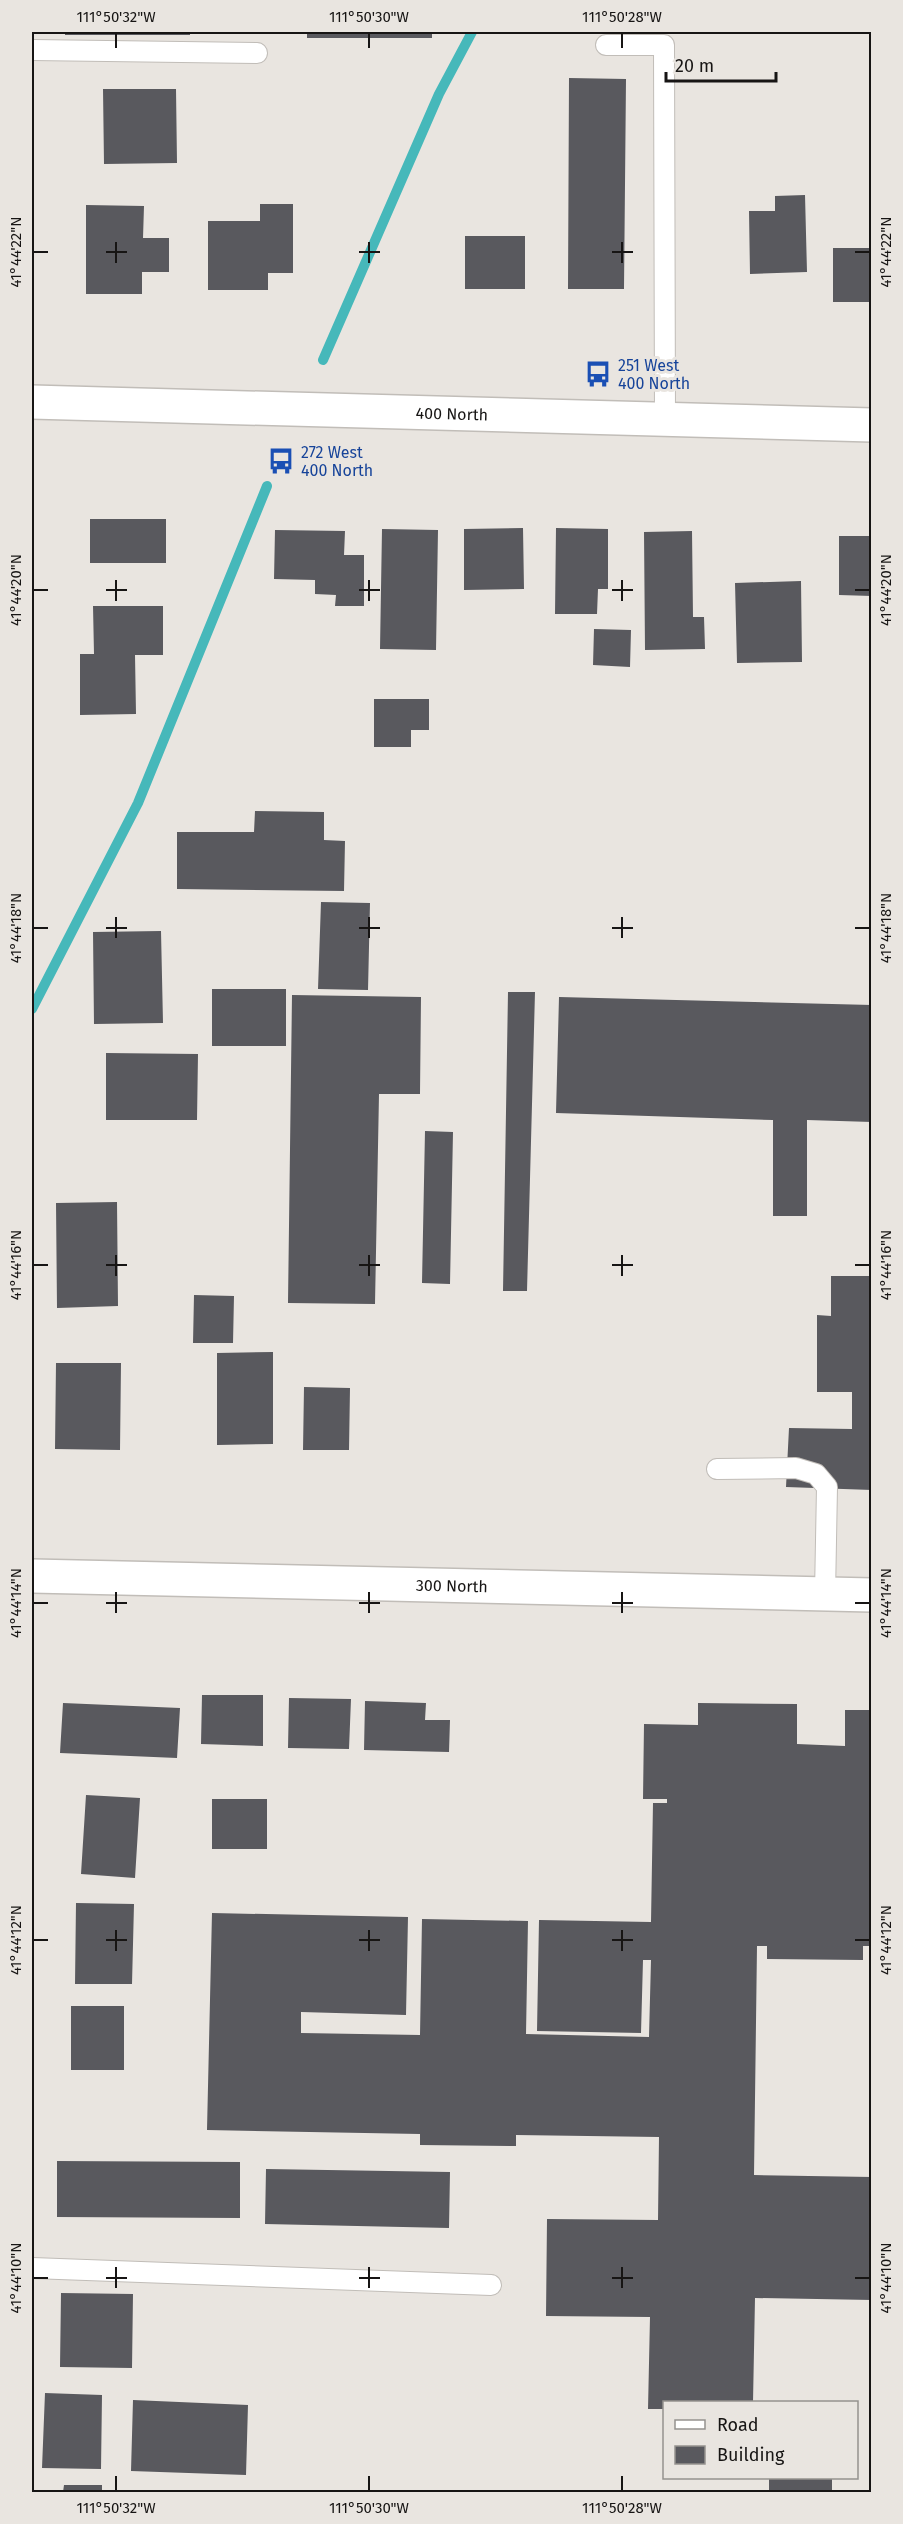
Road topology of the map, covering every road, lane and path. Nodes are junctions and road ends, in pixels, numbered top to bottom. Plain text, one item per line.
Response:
1 (606, 45) dead end
2 (32, 50) edge
3 (257, 53) dead end
4 (32, 402) edge
5 (665, 420) junction
6 (872, 425) edge
7 (717, 1469) dead end
8 (32, 1576) edge
9 (825, 1594) junction
10 (872, 1595) edge
11 (32, 2268) edge
12 (491, 2285) dead end

1 - 5 lane
2 - 3 lane
4 - 5 street, 400 North
5 - 6 street, 400 North
7 - 9 lane
8 - 9 street, 300 North
9 - 10 street, 300 North
11 - 12 lane

